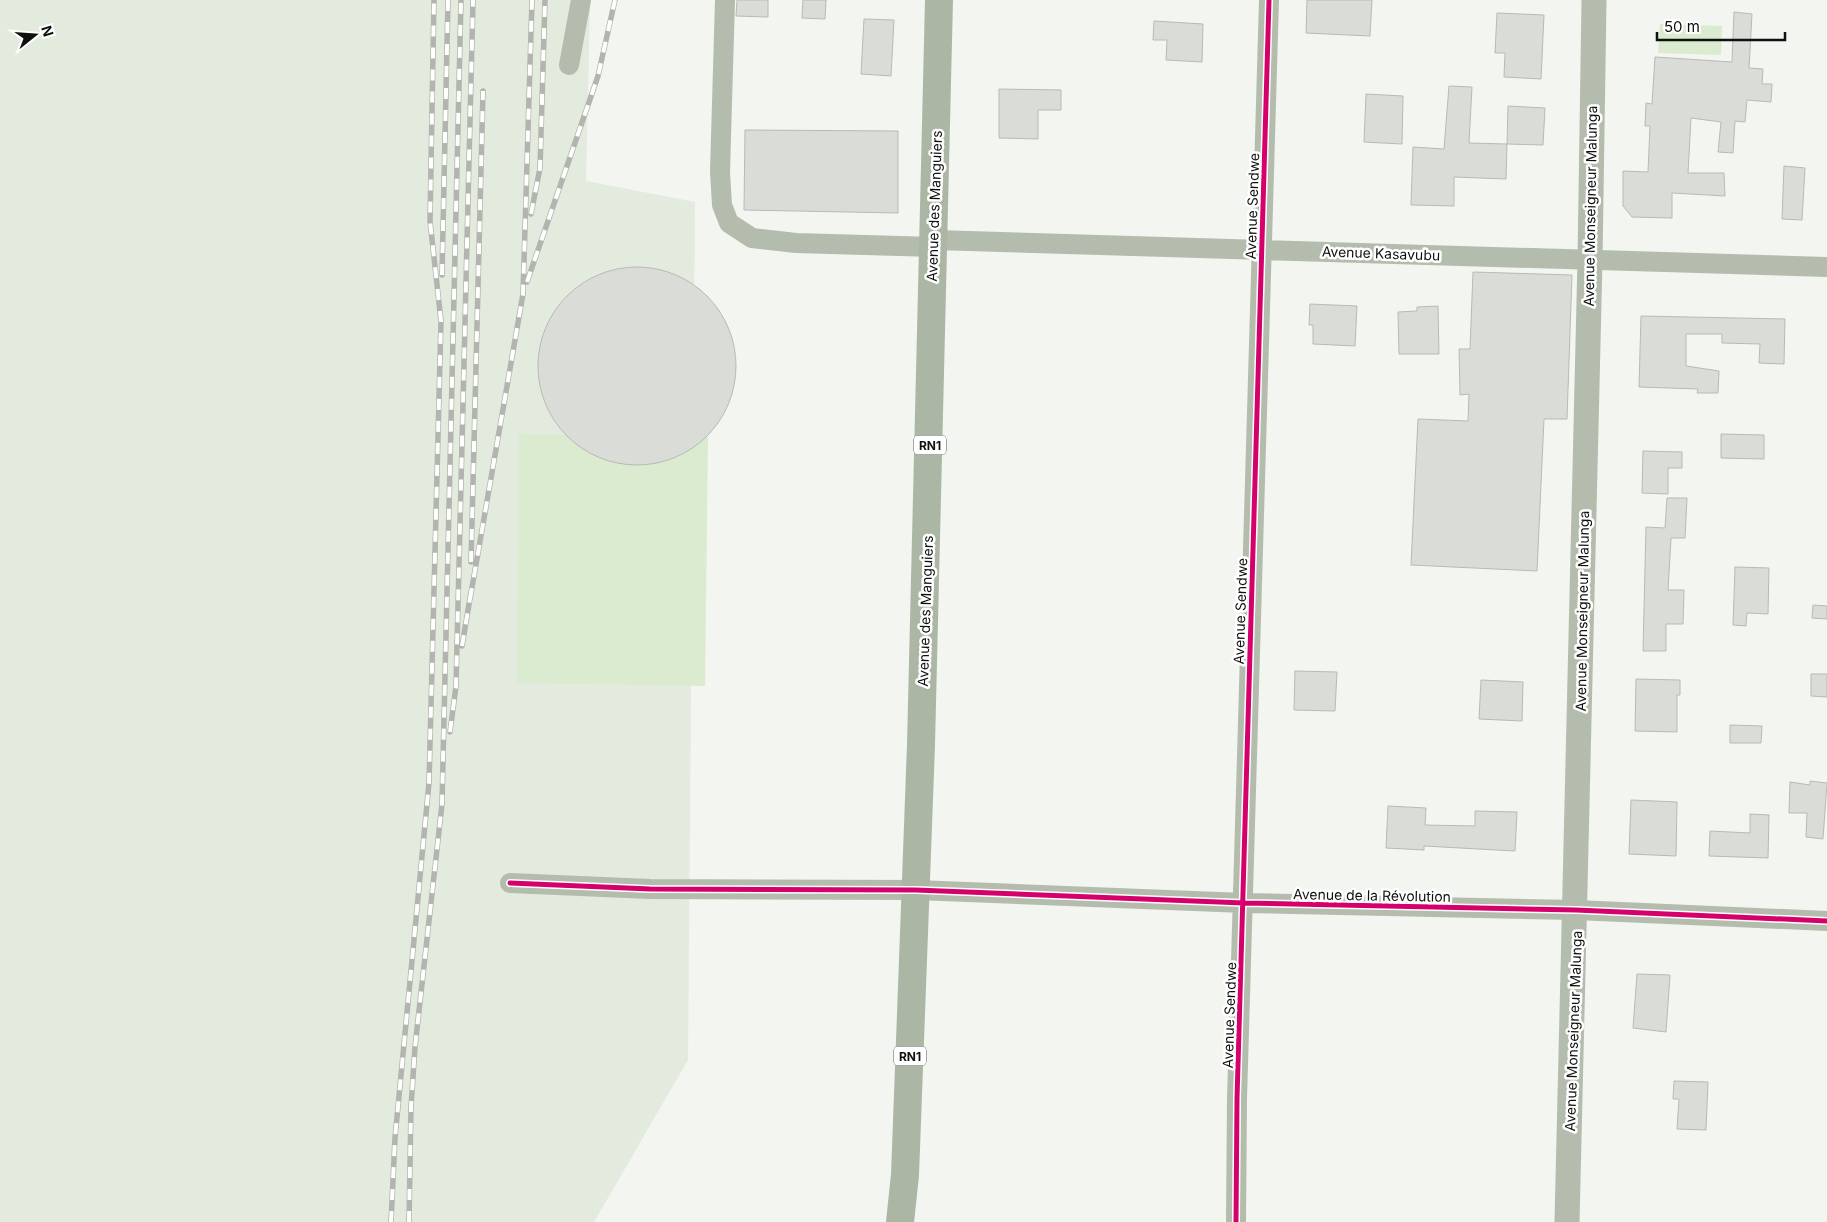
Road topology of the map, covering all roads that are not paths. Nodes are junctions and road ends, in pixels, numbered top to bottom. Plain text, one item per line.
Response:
1 (581, 0) edge
2 (725, 0) edge
3 (939, 0) edge
4 (1269, 0) edge
5 (1594, 0) edge
6 (569, 65) dead end
7 (934, 243) junction
8 (1262, 250) junction
9 (1590, 260) junction
10 (1827, 267) edge
11 (510, 883) dead end
12 (916, 890) junction
13 (1244, 903) junction
14 (1576, 910) junction
15 (1827, 921) edge
16 (900, 1222) edge
17 (1236, 1222) edge
18 (1568, 1222) edge

1 - 6 street
2 - 7 street, Avenue Kasavubu
3 - 7 highway, Avenue des Manguiers / RN1
4 - 8 street, Avenue Sendwe
5 - 9 street, Avenue Monseigneur Malunga
7 - 8 street, Avenue Kasavubu
7 - 12 highway, Avenue des Manguiers / RN1
8 - 9 street, Avenue Kasavubu
8 - 13 street, Avenue Sendwe
9 - 10 street, Avenue Kasavubu
9 - 14 street, Avenue Monseigneur Malunga
11 - 12 street, Avenue de la Révolution
12 - 13 street, Avenue de la Révolution
12 - 16 highway, Avenue des Manguiers / RN1
13 - 14 street, Avenue de la Révolution
13 - 17 street, Avenue Sendwe
14 - 15 street, Avenue de la Révolution
14 - 18 street, Avenue Monseigneur Malunga

